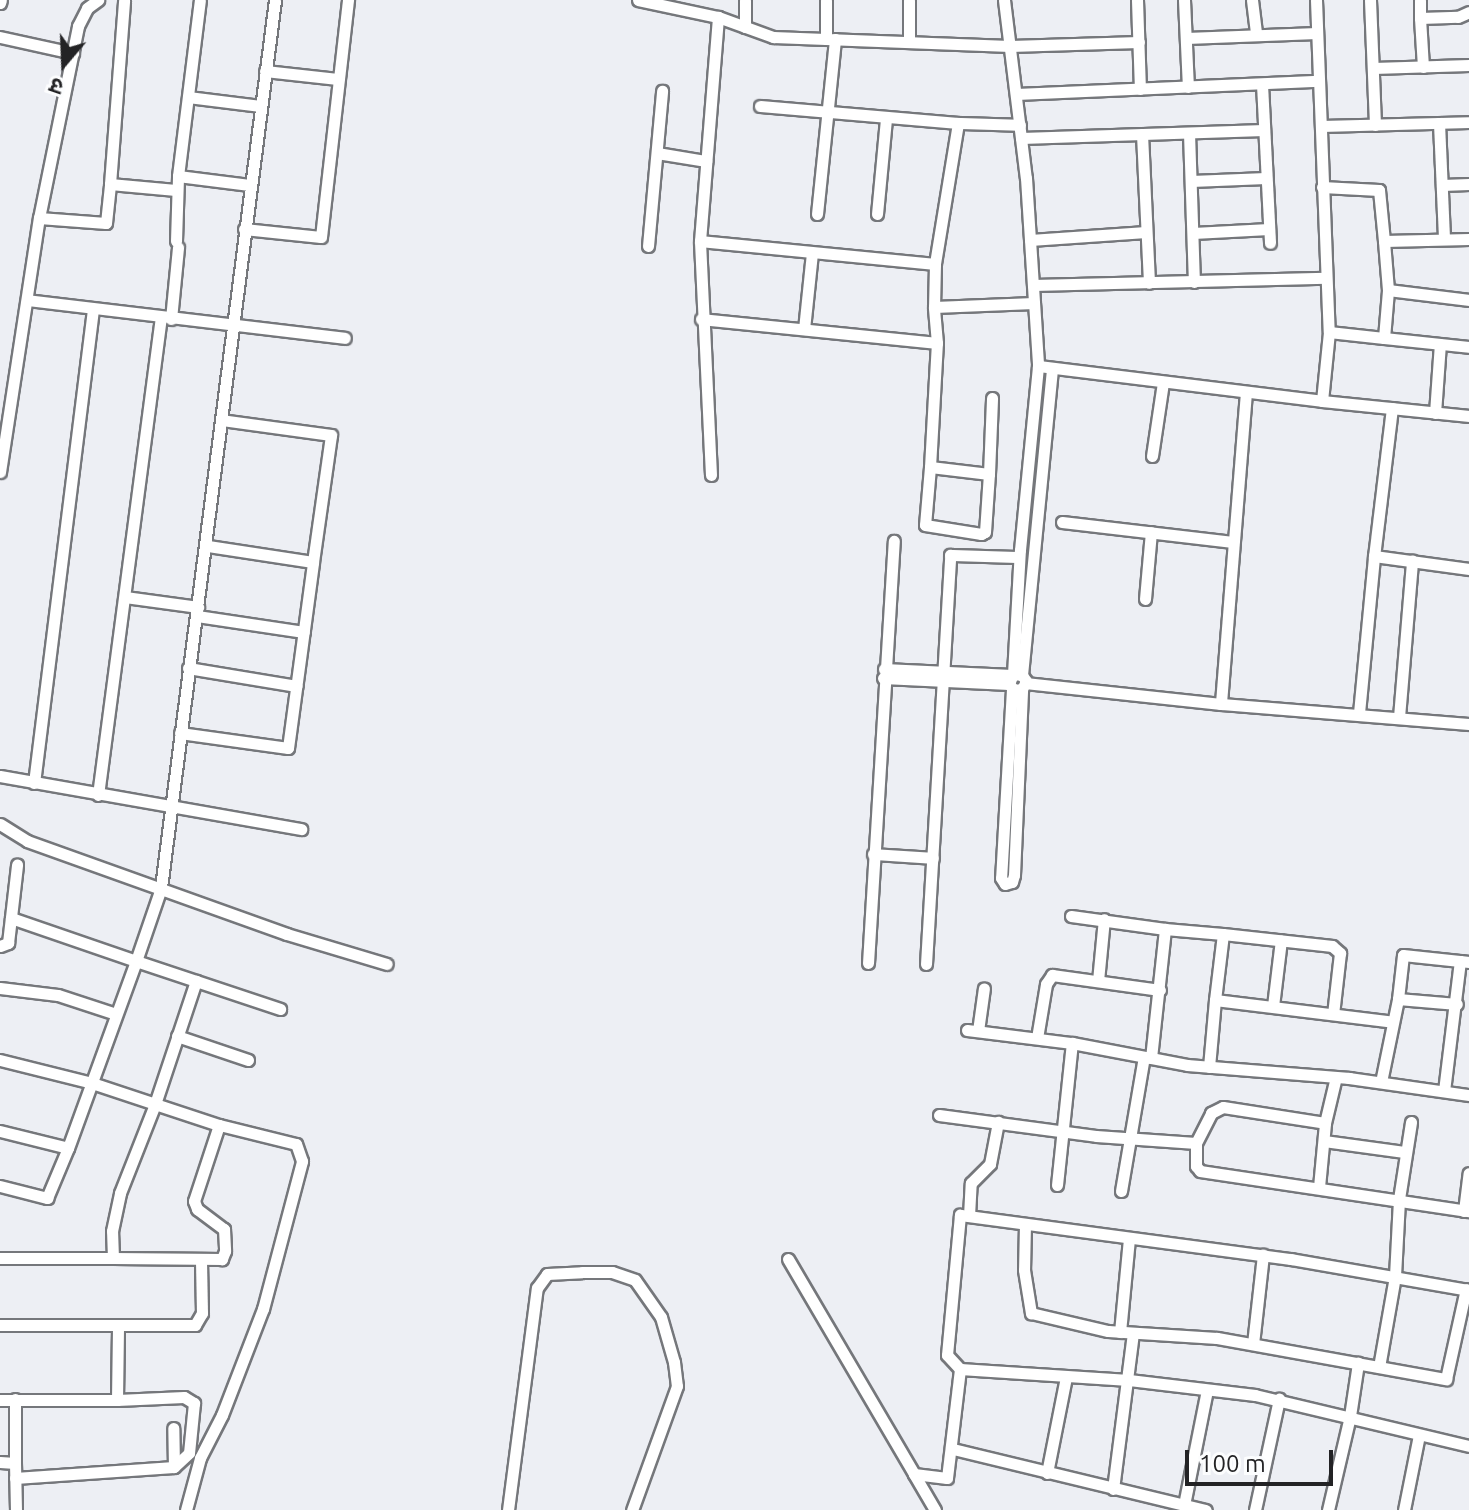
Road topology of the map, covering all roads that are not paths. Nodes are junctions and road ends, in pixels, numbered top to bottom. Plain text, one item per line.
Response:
1 (98, 0) edge
2 (115, 0) edge
3 (126, 0) edge
4 (200, 0) edge
5 (275, 0) edge
6 (348, 0) edge
7 (638, 0) edge
8 (745, 0) edge
9 (826, 0) edge
10 (909, 0) edge
11 (1004, 0) edge
12 (1137, 0) edge
13 (1184, 0) edge
14 (1252, 0) edge
15 (1316, 0) edge
16 (1370, 0) edge
17 (1420, 0) edge
18 (668, 3) edge
19 (1469, 12) edge
20 (718, 17) junction
21 (1420, 18) junction
22 (745, 27) junction
23 (1317, 33) junction
24 (1256, 35) junction
25 (0, 37) edge
26 (1186, 38) junction
27 (830, 39) junction
28 (909, 42) junction
29 (1139, 42) junction
30 (1010, 46) junction
31 (73, 53) junction
32 (1469, 65) edge
33 (1423, 67) junction
34 (1373, 68) junction
35 (265, 71) junction
36 (338, 79) junction
37 (1319, 81) junction
38 (1262, 84) junction
39 (1188, 87) junction
40 (1140, 89) junction
41 (662, 91) dead end
42 (1016, 94) junction
43 (188, 97) junction
44 (260, 106) junction
45 (760, 106) dead end
46 (829, 112) junction
47 (886, 119) junction
48 (1469, 122) edge
49 (958, 123) junction
50 (1439, 123) junction
51 (1020, 125) junction
52 (1375, 125) junction
53 (1321, 126) junction
54 (1264, 130) junction
55 (1189, 133) junction
56 (1142, 134) junction
57 (1021, 138) junction
58 (657, 153) junction
59 (706, 161) junction
60 (178, 176) junction
61 (1266, 178) junction
62 (1191, 181) junction
63 (110, 184) junction
64 (1469, 184) edge
65 (249, 185) junction
66 (1442, 185) junction
67 (1322, 187) junction
68 (176, 190) junction
69 (817, 214) dead end
70 (877, 214) dead end
71 (39, 218) junction
72 (244, 229) junction
73 (1269, 229) junction
74 (1146, 232) junction
75 (1193, 233) junction
76 (1444, 239) junction
77 (1469, 239) edge
78 (1030, 240) junction
79 (700, 241) junction
80 (1384, 241) junction
81 (1270, 243) dead end
82 (648, 246) dead end
83 (812, 253) junction
84 (935, 264) junction
85 (1326, 278) junction
86 (1194, 282) junction
87 (1149, 283) junction
88 (1033, 285) junction
89 (1388, 290) junction
90 (27, 300) junction
91 (1469, 300) edge
92 (1034, 303) junction
93 (934, 307) junction
94 (93, 309) junction
95 (166, 318) junction
96 (701, 319) junction
97 (234, 327) junction
98 (804, 329) junction
99 (1329, 332) junction
100 (345, 338) dead end
101 (1384, 338) junction
102 (937, 343) junction
103 (1440, 344) junction
104 (1469, 347) edge
105 (1038, 366) junction
106 (1052, 368) junction
107 (1163, 382) junction
108 (1246, 392) junction
109 (992, 398) dead end
110 (1322, 401) junction
111 (1392, 408) junction
112 (1435, 413) junction
113 (1469, 416) edge
114 (222, 420) junction
115 (1152, 456) dead end
116 (930, 467) junction
117 (0, 472) edge
118 (989, 474) junction
119 (711, 475) dead end
120 (1062, 522) dead end
121 (1151, 532) junction
122 (894, 541) dead end
123 (1233, 542) junction
124 (208, 546) junction
125 (1374, 556) junction
126 (1019, 557) junction
127 (1412, 561) junction
128 (313, 562) junction
129 (1469, 569) edge
130 (125, 597) junction
131 (1145, 599) dead end
132 (198, 612) junction
133 (304, 632) junction
134 (188, 668) junction
135 (884, 674) junction
136 (942, 676) junction
137 (1017, 681) junction
138 (297, 686) junction
139 (1221, 704) junction
140 (1359, 713) junction
141 (1399, 717) junction
142 (1469, 724) edge
143 (180, 733) junction
144 (0, 776) edge
145 (34, 783) junction
146 (98, 795) junction
147 (171, 807) junction
148 (0, 824) edge
149 (1010, 827) dead end
150 (301, 829) dead end
151 (873, 854) junction
152 (933, 858) junction
153 (17, 865) dead end
154 (161, 888) junction
155 (1071, 916) dead end
156 (11, 918) junction
157 (1104, 919) junction
158 (1165, 929) junction
159 (1223, 934) junction
160 (1281, 940) junction
161 (0, 946) edge
162 (136, 961) junction
163 (1465, 962) edge
164 (868, 963) dead end
165 (387, 964) dead end
166 (926, 964) dead end
167 (196, 981) junction
168 (1098, 981) junction
169 (0, 988) edge
170 (984, 988) dead end
171 (1160, 990) junction
172 (1398, 999) junction
173 (1215, 1000) junction
174 (1457, 1004) junction
175 (1273, 1006) junction
176 (280, 1009) dead end
177 (116, 1014) junction
178 (1333, 1014) junction
179 (1393, 1022) junction
180 (1454, 1029) junction
181 (1469, 1030) edge
182 (177, 1036) junction
183 (1037, 1038) junction
184 (1072, 1043) junction
185 (1148, 1057) junction
186 (0, 1060) edge
187 (248, 1060) dead end
188 (1209, 1067) junction
189 (1336, 1077) junction
190 (1381, 1082) junction
191 (92, 1083) junction
192 (1444, 1091) junction
193 (1469, 1095) edge
194 (155, 1104) junction
195 (939, 1115) dead end
196 (998, 1122) junction
197 (1411, 1122) dead end
198 (1325, 1123) junction
199 (219, 1125) junction
200 (0, 1131) edge
201 (1064, 1131) junction
202 (1132, 1139) junction
203 (1324, 1141) junction
204 (1196, 1143) junction
205 (68, 1148) junction
206 (1404, 1152) junction
207 (1469, 1173) edge
208 (1057, 1185) dead end
209 (0, 1186) edge
210 (1319, 1187) junction
211 (1121, 1191) dead end
212 (1399, 1199) junction
213 (1467, 1211) edge
214 (969, 1216) junction
215 (1025, 1224) junction
216 (1129, 1238) junction
217 (1263, 1255) junction
218 (0, 1258) edge
219 (113, 1258) junction
220 (788, 1259) dead end
221 (201, 1260) junction
222 (1395, 1276) junction
223 (1468, 1290) edge
224 (0, 1325) edge
225 (118, 1327) junction
226 (1120, 1332) junction
227 (1133, 1333) junction
228 (1253, 1344) junction
229 (1358, 1363) junction
230 (1379, 1367) junction
231 (960, 1369) junction
232 (1066, 1377) junction
233 (1129, 1380) junction
234 (1207, 1390) junction
235 (15, 1399) junction
236 (1279, 1399) junction
237 (0, 1400) edge
238 (117, 1400) junction
239 (1350, 1416) junction
240 (173, 1428) dead end
241 (1419, 1435) junction
242 (1469, 1446) edge
243 (953, 1449) junction
244 (0, 1462) edge
245 (15, 1463) junction
246 (174, 1467) junction
247 (1047, 1473) junction
248 (914, 1474) junction
249 (15, 1478) junction
250 (1113, 1489) junction
251 (1184, 1505) junction
252 (16, 1510) edge
253 (186, 1510) edge
254 (508, 1510) edge
255 (632, 1510) edge
256 (935, 1510) edge
257 (1206, 1510) edge
258 (1255, 1510) edge
259 (1328, 1510) edge
260 (1404, 1510) edge

1 - 31 street
2 - 3 street
3 - 63 street
4 - 43 street
5 - 35 street
6 - 36 street
7 - 18 street
8 - 22 street
9 - 27 street
10 - 28 street
11 - 30 street
12 - 29 street
13 - 26 street
14 - 24 street
15 - 23 street
16 - 34 street
17 - 21 street
18 - 20 street
19 - 21 street
20 - 22 street
20 - 59 street
21 - 33 street
22 - 27 street
23 - 24 street
23 - 37 street
24 - 26 street
25 - 31 street
26 - 39 street
27 - 28 street
27 - 46 street
28 - 30 street
29 - 30 street
29 - 40 street
30 - 42 street
31 - 71 street
32 - 33 street
33 - 34 street
34 - 52 street
35 - 36 street
35 - 44 street
36 - 72 street
37 - 38 street
37 - 53 street
38 - 39 street
38 - 54 street
39 - 40 street
40 - 42 street
41 - 58 street
42 - 51 street
43 - 44 street
43 - 60 street
44 - 65 street
45 - 46 street
46 - 47 street
46 - 69 street
47 - 49 street
47 - 70 street
48 - 50 street
49 - 51 street
49 - 84 street
50 - 52 street
50 - 66 street
51 - 57 street
52 - 53 street
53 - 67 street
54 - 55 street
54 - 61 street
55 - 56 street
55 - 62 street
56 - 57 street
56 - 74 street
57 - 78 street
58 - 59 street
58 - 82 street
59 - 79 street
60 - 65 street
60 - 68 street
61 - 62 street
61 - 73 street
62 - 75 street
63 - 68 street
63 - 71 street
64 - 66 street
65 - 72 street
66 - 76 street
67 - 80 street
67 - 85 street
68 - 95 street
71 - 90 street
72 - 97 street
73 - 75 street
73 - 81 street
74 - 78 street
74 - 87 street
75 - 86 street
76 - 77 street
76 - 80 street
78 - 88 street
79 - 83 street
79 - 96 street
80 - 89 street
83 - 84 street
83 - 98 street
84 - 93 street
85 - 86 street
85 - 99 street
86 - 87 street
87 - 88 street
88 - 92 street
89 - 91 street
89 - 101 street
90 - 94 street
90 - 117 street
92 - 93 street
92 - 105 street
93 - 102 street
94 - 95 street
94 - 145 street
95 - 97 street
95 - 130 street
96 - 98 street
96 - 119 street
97 - 100 street
97 - 114 street
98 - 102 street
99 - 101 street
99 - 110 street
101 - 103 street
102 - 116 street
103 - 104 street
103 - 112 street
105 - 106 street
105 - 126 street
106 - 107 street
106 - 137 street
107 - 108 street
107 - 115 street
108 - 110 street
108 - 123 street
109 - 118 street
110 - 111 street
111 - 112 street
111 - 125 street
112 - 113 street
114 - 124 street
114 - 128 street
116 - 118 street
116 - 118 street
120 - 121 street
121 - 123 street
121 - 131 street
122 - 135 street
123 - 139 street
124 - 128 street
124 - 132 street
125 - 127 street
125 - 140 street
126 - 136 street
126 - 137 street
127 - 129 street
127 - 141 street
128 - 133 street
130 - 132 street
130 - 146 street
132 - 133 street
132 - 134 street
133 - 138 street
134 - 138 street
134 - 143 street
135 - 136 street
135 - 151 street
136 - 137 street
136 - 152 street
137 - 139 street
137 - 149 street
138 - 143 street
139 - 140 street
140 - 141 street
141 - 142 street
143 - 147 street
144 - 145 street
145 - 146 street
146 - 147 street
147 - 150 street
147 - 154 street
148 - 154 street
151 - 152 street
151 - 164 street
152 - 166 street
153 - 156 street
154 - 162 street
154 - 165 street
155 - 157 street
156 - 161 street
156 - 162 street
157 - 158 street
157 - 168 street
158 - 159 street
158 - 171 street
159 - 160 street
159 - 173 street
160 - 175 street
160 - 178 street
162 - 167 street
162 - 177 street
163 - 172 street
163 - 174 street
167 - 176 street
167 - 182 street
168 - 171 street
168 - 183 street
169 - 177 street
170 - 183 street
171 - 185 street
172 - 174 street
172 - 179 street
173 - 175 street
173 - 188 street
174 - 180 street
175 - 178 street
177 - 191 street
178 - 179 street
179 - 190 street
180 - 181 street
180 - 192 street
182 - 187 street
182 - 194 street
183 - 184 street
184 - 185 street
184 - 201 street
185 - 188 street
185 - 202 street
186 - 191 street
188 - 189 street
189 - 190 street
189 - 198 street
190 - 192 street
191 - 194 street
191 - 205 street
192 - 193 street
194 - 199 street
194 - 219 street
195 - 196 street
196 - 201 street
196 - 214 street
197 - 206 street
198 - 203 street
198 - 204 street
199 - 221 street
199 - 253 street
200 - 205 street
201 - 202 street
201 - 208 street
202 - 204 street
202 - 211 street
203 - 206 street
203 - 210 street
204 - 210 street
205 - 209 street
206 - 212 street
207 - 213 street
210 - 212 street
212 - 213 street
212 - 222 street
214 - 215 street
214 - 231 street
215 - 216 street
215 - 226 street
216 - 217 street
216 - 226 street
217 - 222 street
217 - 228 street
218 - 219 street
219 - 221 street
220 - 248 street
221 - 225 street
222 - 223 street
222 - 230 street
223 - 230 street
224 - 225 street
225 - 238 street
226 - 227 street
227 - 228 street
227 - 233 street
228 - 229 street
229 - 230 street
229 - 239 street
231 - 232 street
231 - 243 street
232 - 233 street
232 - 247 street
233 - 234 street
233 - 250 street
234 - 236 street
234 - 251 street
235 - 237 street
235 - 238 street
235 - 245 street
236 - 239 street
236 - 258 street
238 - 246 street
239 - 241 street
239 - 259 street
240 - 246 street
241 - 242 street
241 - 260 street
243 - 247 street
243 - 248 street
244 - 245 street
245 - 249 street
246 - 249 street
247 - 250 street
248 - 256 street
249 - 252 street
250 - 251 street
251 - 257 street
254 - 255 street

